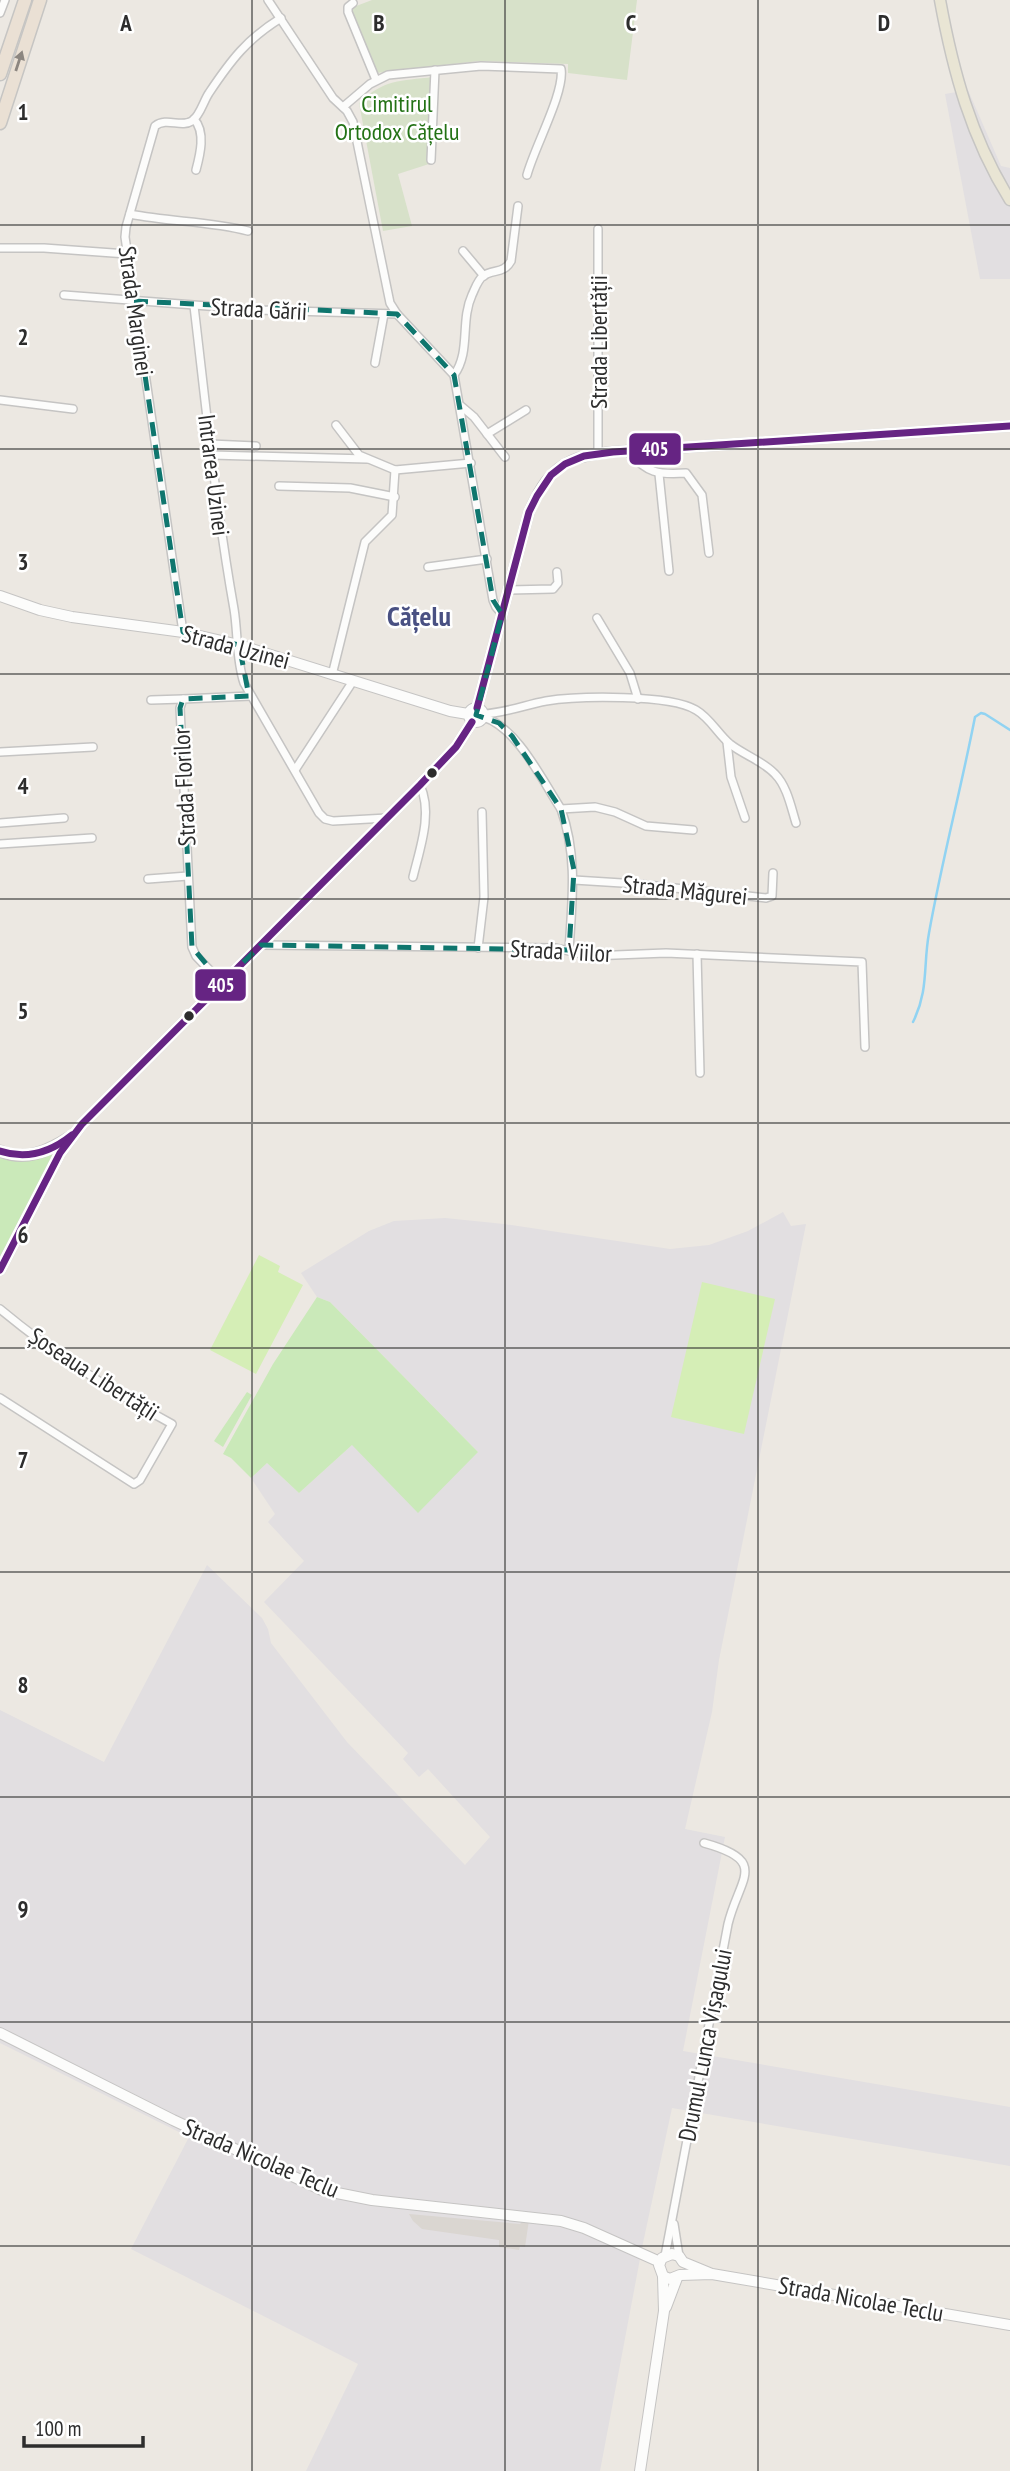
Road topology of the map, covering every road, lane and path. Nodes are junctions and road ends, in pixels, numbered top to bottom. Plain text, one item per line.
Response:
1 (5, 0) edge
2 (25, 0) edge
3 (40, 0) edge
4 (268, 0) edge
5 (940, 0) edge
6 (353, 3) dead end
7 (0, 13) edge
8 (281, 18) junction
9 (435, 70) junction
10 (0, 74) edge
11 (376, 79) junction
12 (343, 107) junction
13 (194, 119) junction
14 (0, 123) edge
15 (431, 160) dead end
16 (196, 170) dead end
17 (527, 175) dead end
18 (1010, 200) edge
19 (518, 206) dead end
20 (130, 215) junction
21 (598, 229) dead end
22 (248, 231) dead end
23 (0, 248) edge
24 (463, 251) dead end
25 (127, 254) junction
26 (484, 276) junction
27 (64, 295) dead end
28 (134, 301) junction
29 (194, 306) junction
30 (384, 314) junction
31 (397, 314) junction
32 (375, 363) dead end
33 (454, 375) junction
34 (0, 400) edge
35 (461, 406) junction
36 (73, 410) dead end
37 (526, 410) dead end
38 (336, 425) dead end
39 (1010, 426) edge
40 (487, 434) junction
41 (210, 444) junction
42 (256, 446) dead end
43 (628, 452) junction
44 (212, 455) junction
45 (598, 455) junction
46 (505, 457) dead end
47 (367, 459) junction
48 (471, 463) junction
49 (395, 470) junction
50 (659, 474) junction
51 (279, 486) dead end
52 (395, 497) junction
53 (709, 553) dead end
54 (487, 559) junction
55 (428, 568) dead end
56 (669, 571) dead end
57 (557, 572) dead end
58 (509, 590) junction
59 (0, 596) edge
60 (502, 614) junction
61 (597, 618) dead end
62 (183, 632) junction
63 (239, 645) junction
64 (332, 674) junction
65 (353, 681) junction
66 (251, 696) junction
67 (183, 699) junction
68 (638, 699) junction
69 (151, 700) dead end
70 (477, 715) junction
71 (727, 742) junction
72 (93, 747) dead end
73 (0, 752) edge
74 (295, 770) junction
75 (420, 785) junction
76 (561, 809) junction
77 (482, 812) dead end
78 (64, 818) dead end
79 (387, 818) junction
80 (745, 818) dead end
81 (0, 823) edge
82 (796, 823) dead end
83 (693, 830) dead end
84 (92, 838) dead end
85 (0, 844) edge
86 (773, 873) dead end
87 (188, 876) junction
88 (413, 877) dead end
89 (149, 879) dead end
90 (574, 880) junction
91 (261, 945) junction
92 (478, 948) junction
93 (569, 950) junction
94 (697, 954) junction
95 (222, 983) junction
96 (865, 1047) dead end
97 (700, 1073) dead end
98 (70, 1138) junction
99 (0, 1151) edge
100 (0, 1270) edge
101 (0, 1309) edge
102 (0, 1398) edge
103 (704, 1843) dead end
104 (0, 2033) edge
105 (672, 2216) junction
106 (662, 2259) junction
107 (681, 2259) junction
108 (712, 2274) junction
109 (663, 2276) junction
110 (679, 2276) junction
111 (664, 2311) junction
112 (1010, 2325) edge
113 (640, 2471) edge

1 - 7 street
2 - 10 highway
14 -> 3 highway
4 - 8 street
5 - 18 main road
6 - 11 street
8 - 12 street
8 - 13 street
9 - 11 street
9 - 15 street
9 - 17 street
11 - 12 street
12 - 31 street
13 - 16 street
13 - 20 street, Strada Marginei
19 - 26 street
20 - 22 street
20 - 25 street, Strada Marginei
21 - 45 street, Strada Libertății
23 - 25 street
24 - 26 street
25 - 28 street, Strada Marginei
26 - 33 street
27 - 28 street, Strada Gării
28 - 29 street, Strada Gării
28 - 62 street, Strada Marginei
29 - 30 street, Strada Gării
29 - 41 street, Intrarea Uzinei
30 - 31 street, Strada Gării
30 - 32 street
31 - 33 street
33 - 35 street
34 - 36 street
35 - 40 street
35 - 48 street
37 - 40 street
38 - 47 street
39 - 43 main road
40 - 46 street
41 - 42 street
41 - 44 street, Intrarea Uzinei
43 - 45 main road
43 - 50 street
44 - 47 street
44 - 63 street, Intrarea Uzinei
45 - 58 main road
47 - 49 street
48 - 49 street
48 - 54 street
49 - 52 street
50 - 53 street
50 - 56 street
51 - 52 street
52 - 64 street
54 - 55 street
54 - 60 street
57 - 58 street
58 - 60 main road
59 - 62 main road, Strada Uzinei
60 - 70 main road
61 - 68 street
62 - 63 main road, Strada Uzinei
63 - 64 main road, Strada Uzinei
63 - 66 street
64 - 65 main road, Strada Uzinei
65 - 70 main road, Strada Uzinei
65 - 74 street
66 - 67 street, Strada Florilor
66 - 74 street
67 - 69 street, Strada Florilor
67 - 87 street, Strada Florilor
68 - 70 street
68 - 71 street
70 - 75 main road
70 - 76 street
71 - 80 street
71 - 82 street
72 - 73 street
74 - 79 street
75 - 79 main road
75 - 88 street
76 - 83 street
76 - 90 street
77 - 92 street
78 - 81 street
79 - 91 main road
84 - 85 street
86 - 90 street, Strada Măgurei
87 - 89 street, Strada Florilor
87 - 95 street, Strada Florilor
90 - 93 street
91 - 92 street, Strada Viilor
91 - 95 main road
92 - 93 street, Strada Viilor
93 - 94 street, Strada Viilor
94 - 96 street, Strada Viilor
94 - 97 street
95 - 98 main road
98 - 99 main road
98 - 100 main road
101 - 102 street, Șoseaua Libertății
103 - 105 street, Drumul Lunca Vișagului
104 - 106 main road, Strada Nicolae Teclu
105 - 106 street, Drumul Lunca Vișagului
105 - 107 street, Drumul Lunca Vișagului
106 - 107 main road, Strada Nicolae Teclu
106 - 109 main road
107 - 108 main road, Strada Nicolae Teclu
107 - 110 main road
108 - 110 main road, Strada Nicolae Teclu
108 - 112 main road, Strada Nicolae Teclu
109 - 110 main road, Strada Nicolae Teclu
109 - 111 main road
110 - 111 main road
111 - 113 main road

